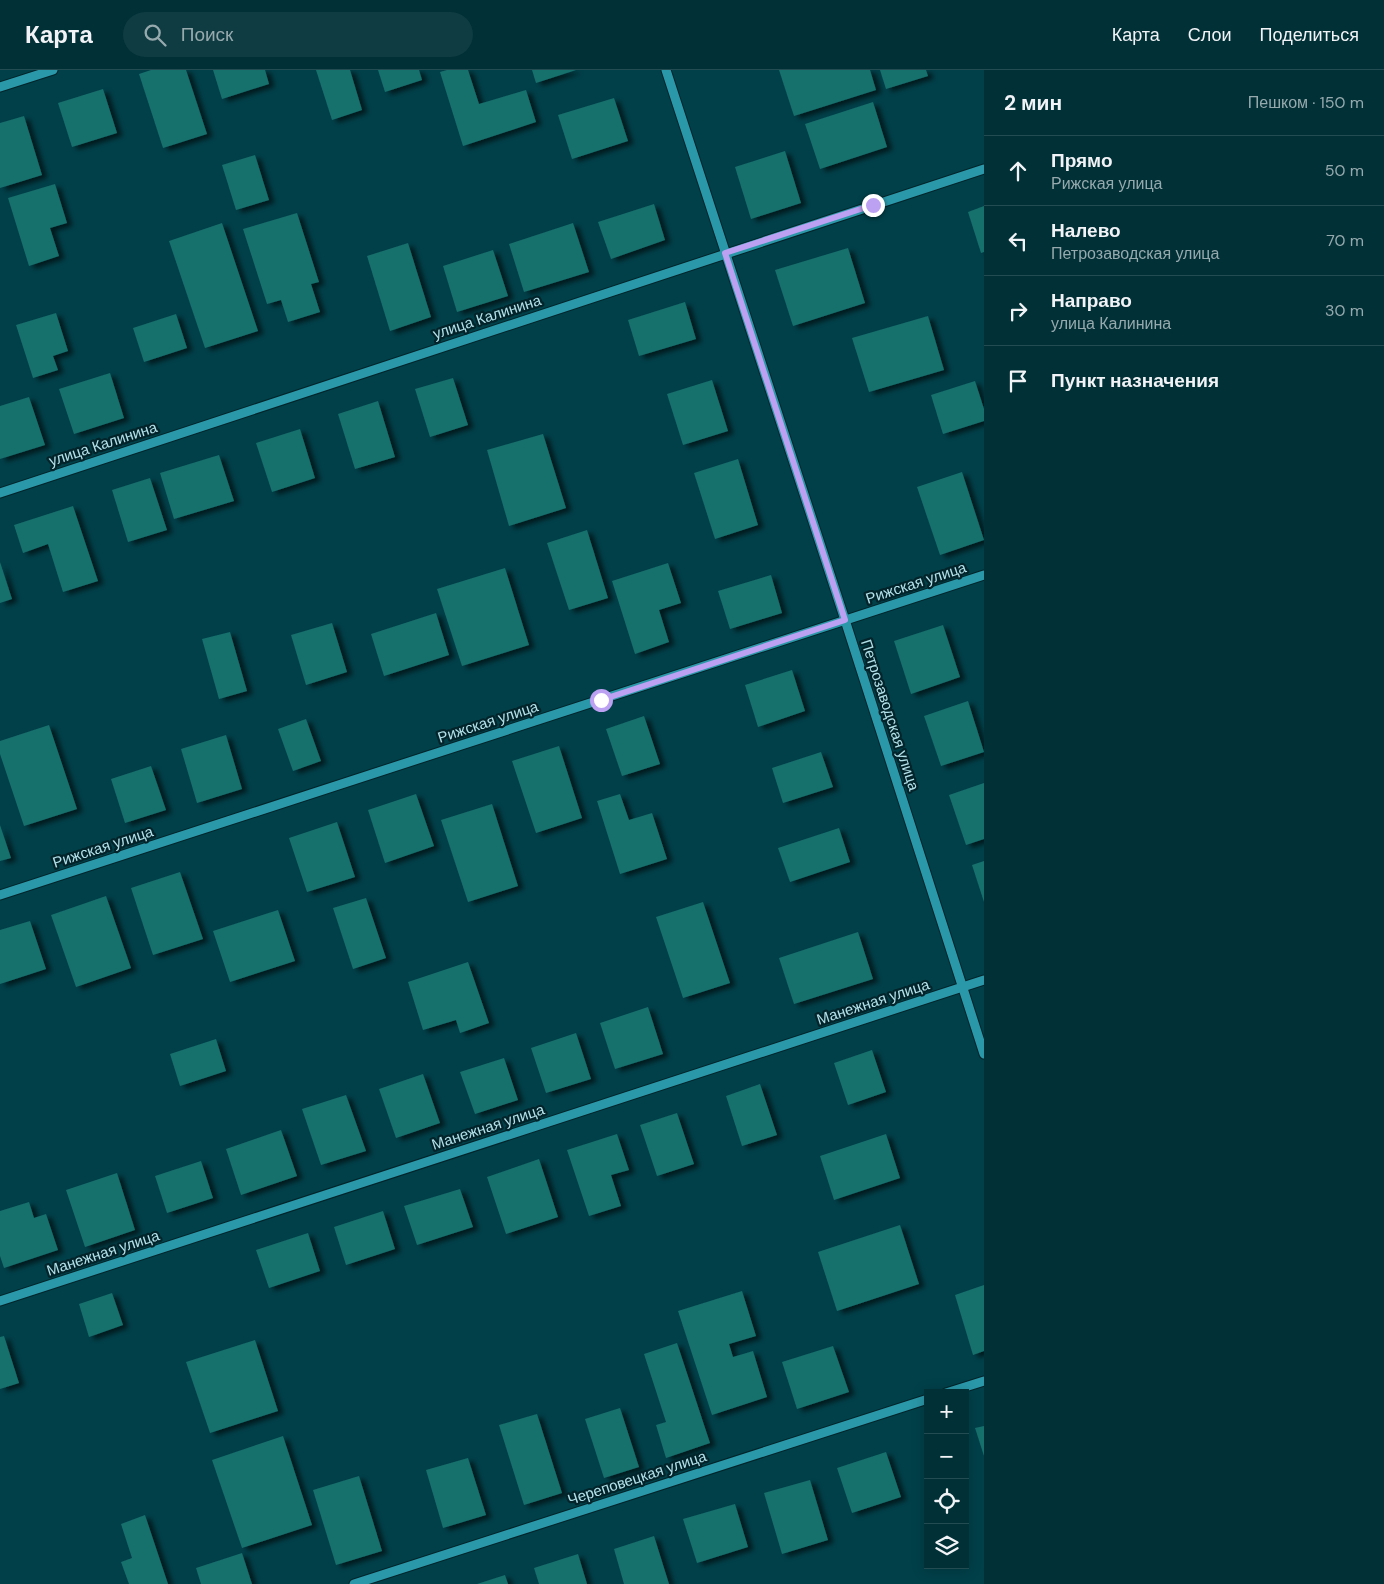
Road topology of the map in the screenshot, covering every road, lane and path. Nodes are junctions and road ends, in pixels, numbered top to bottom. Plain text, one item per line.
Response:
1 (54, 70) edge
2 (666, 70) edge
3 (0, 87) edge
4 (984, 168) edge
5 (725, 253) junction
6 (0, 493) edge
7 (984, 575) edge
8 (845, 620) junction
9 (0, 895) edge
10 (984, 980) edge
11 (963, 987) junction
12 (984, 1054) edge
13 (0, 1301) edge
14 (984, 1381) edge
15 (959, 1389) edge
16 (924, 1400) edge
17 (354, 1584) edge

1 - 3 street
2 - 5 street, Петрозаводская улица
4 - 5 street, улица Калинина
5 - 6 street, улица Калинина
5 - 8 street, Петрозаводская улица
7 - 8 street, Рижская улица
8 - 9 street, Рижская улица
8 - 11 street, Петрозаводская улица
10 - 11 street, Манежная улица
11 - 12 street, Петрозаводская улица
11 - 13 street, Манежная улица
14 - 15 street
16 - 17 street, Череповецкая улица

